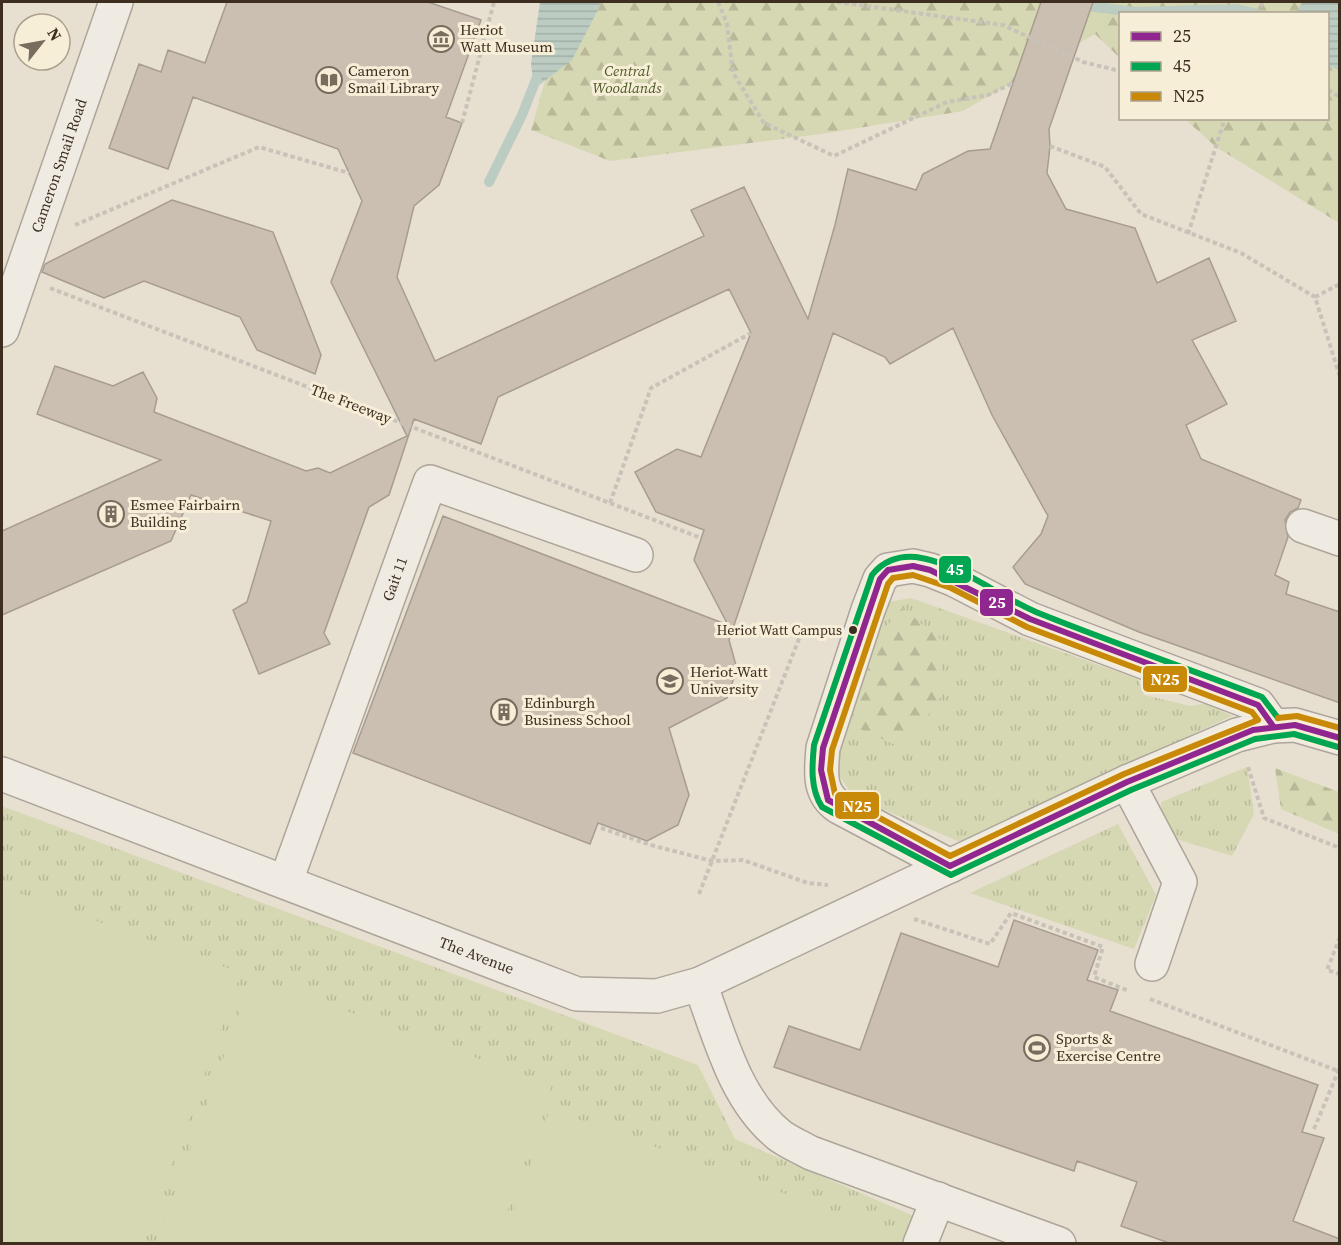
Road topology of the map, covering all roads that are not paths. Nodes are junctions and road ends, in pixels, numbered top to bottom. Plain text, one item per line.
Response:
1 (116, 2) edge
2 (2, 330) edge
3 (1303, 526) dead end
4 (1340, 539) edge
5 (636, 555) dead end
6 (1273, 726) junction
7 (1340, 738) edge
8 (2, 774) edge
9 (1127, 782) junction
10 (950, 866) junction
11 (286, 881) junction
12 (1152, 964) dead end
13 (700, 984) junction
14 (938, 1199) junction
15 (920, 1244) edge
16 (1059, 1244) edge

1 - 2 street, Cameron Smail Road
3 - 4 street
5 - 11 street, Gait 11
6 - 7 street, The Avenue
6 - 9 street, The Avenue
6 - 10 street
8 - 11 street, The Avenue
9 - 10 street, The Avenue
9 - 12 street
10 - 13 street, The Avenue
11 - 13 street, The Avenue
13 - 14 street
14 - 15 street
14 - 16 street

